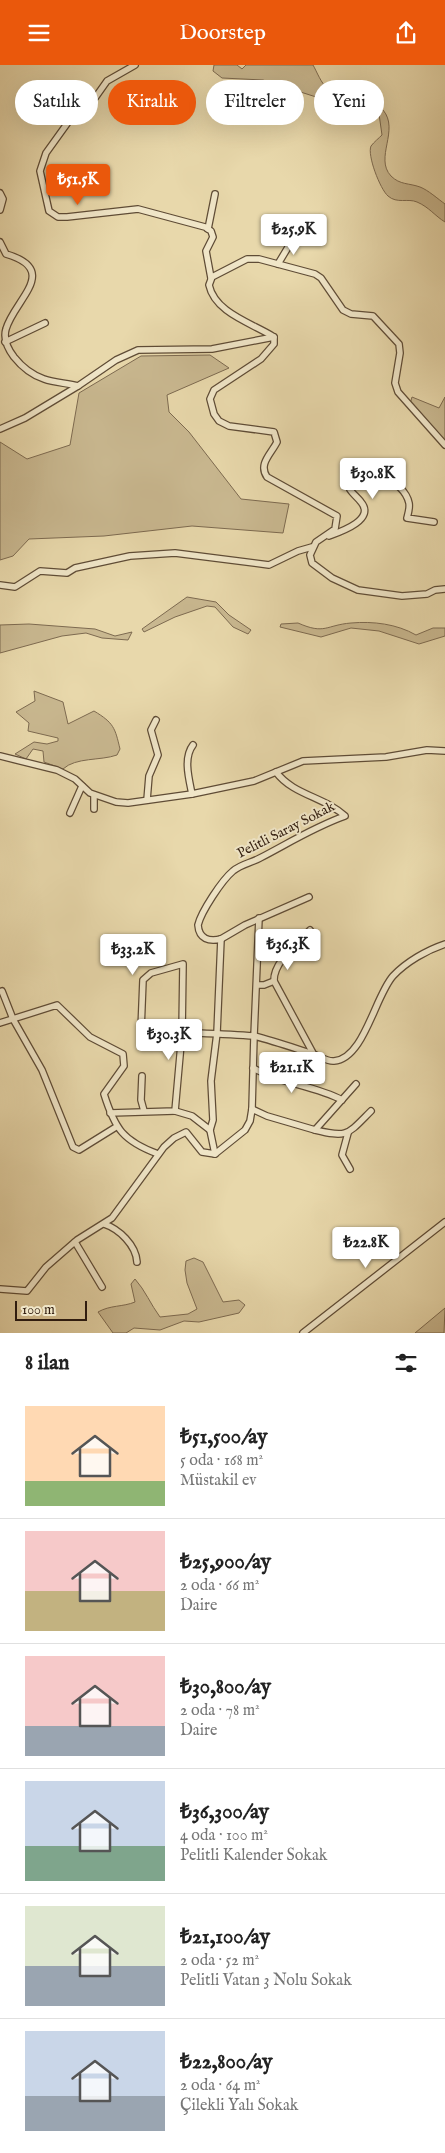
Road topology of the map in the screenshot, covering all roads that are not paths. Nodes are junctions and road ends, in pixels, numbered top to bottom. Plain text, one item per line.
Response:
1 (136, 65) edge
2 (0, 193) edge
3 (215, 194) dead end
4 (0, 210) edge
5 (208, 229) junction
6 (293, 239) dead end
7 (0, 243) edge
8 (278, 264) junction
9 (212, 278) junction
10 (45, 323) dead end
11 (274, 337) junction
12 (5, 342) junction
13 (78, 386) junction
14 (0, 429) edge
15 (445, 445) edge
16 (434, 522) dead end
17 (318, 541) junction
18 (312, 547) junction
19 (0, 585) edge
20 (445, 589) edge
21 (156, 720) dead end
22 (193, 745) dead end
23 (445, 751) edge
24 (0, 756) edge
25 (276, 772) junction
26 (82, 786) junction
27 (192, 794) junction
28 (94, 795) junction
29 (147, 800) junction
30 (94, 809) dead end
31 (70, 813) dead end
32 (309, 897) dead end
33 (258, 919) junction
34 (310, 931) dead end
35 (221, 939) junction
36 (445, 945) edge
37 (274, 981) junction
38 (257, 985) junction
39 (2, 991) dead end
40 (13, 1019) junction
41 (0, 1023) edge
42 (182, 1033) junction
43 (217, 1033) junction
44 (254, 1036) junction
45 (314, 1055) junction
46 (253, 1068) junction
47 (142, 1077) dead end
48 (356, 1084) dead end
49 (342, 1100) junction
50 (252, 1109) junction
51 (144, 1111) junction
52 (175, 1111) junction
53 (370, 1111) dead end
54 (110, 1113) junction
55 (116, 1127) junction
56 (210, 1130) junction
57 (314, 1130) junction
58 (348, 1133) junction
59 (158, 1154) junction
60 (215, 1154) junction
61 (350, 1169) dead end
62 (445, 1222) edge
63 (104, 1224) junction
64 (75, 1242) junction
65 (136, 1262) dead end
66 (102, 1287) dead end
67 (0, 1289) edge
68 (303, 1333) edge

1 - 5 street
2 - 4 street
3 - 5 street
5 - 9 street
6 - 8 street
7 - 12 street
8 - 9 street
8 - 15 street
9 - 11 street
10 - 12 street
11 - 13 street
11 - 17 street
12 - 13 street
13 - 14 street
16 - 17 street
17 - 18 street
18 - 19 street
18 - 20 street
21 - 29 street
22 - 27 street
23 - 25 street
24 - 26 street
25 - 27 street
25 - 35 street, Pelitli Saray Sokak
26 - 28 street
26 - 31 street
27 - 29 street
28 - 29 street
28 - 30 street
32 - 33 street
33 - 35 street
33 - 38 street
34 - 37 street
35 - 43 street
36 - 45 street
37 - 38 street
37 - 45 street
38 - 44 street
39 - 40 street
40 - 41 street
40 - 54 street
40 - 55 street
42 - 42 street
42 - 43 street
42 - 52 street
43 - 44 street
43 - 56 street
44 - 45 street
44 - 46 street
46 - 49 street
46 - 50 street
47 - 51 street
48 - 49 street
49 - 57 street
50 - 57 street
50 - 60 street
51 - 52 street
51 - 54 street
52 - 56 street
53 - 58 street
54 - 55 street
55 - 59 street
56 - 60 street
57 - 58 street
58 - 61 street
59 - 60 street
59 - 63 street
62 - 68 street
63 - 64 street
63 - 65 street
64 - 66 street
64 - 67 street

